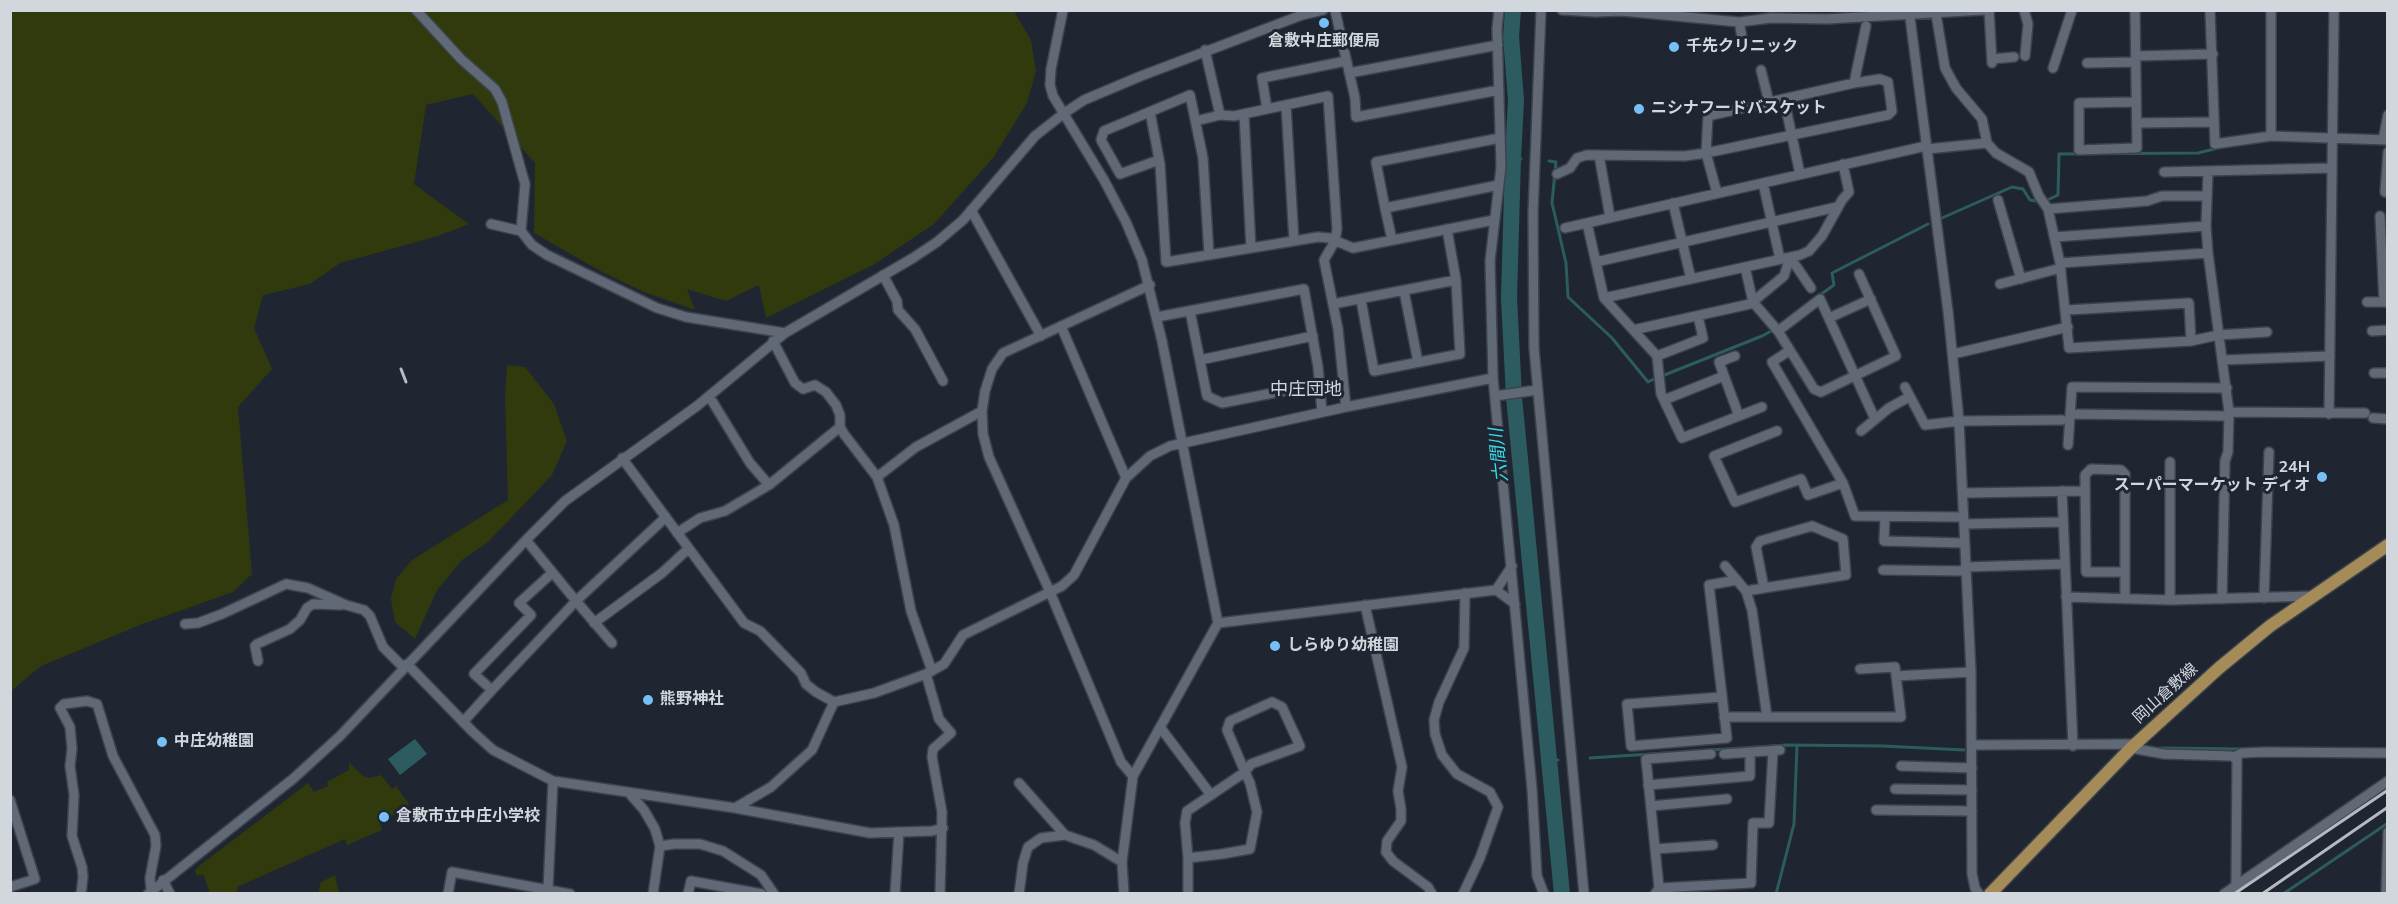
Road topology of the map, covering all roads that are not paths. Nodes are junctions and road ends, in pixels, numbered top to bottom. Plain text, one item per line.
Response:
1 (416, 10) edge
2 (1063, 10) edge
3 (1323, 10) edge
4 (1335, 10) edge
5 (1499, 10) edge
6 (1541, 10) edge
7 (1563, 10) edge
8 (1983, 10) edge
9 (1989, 10) edge
10 (2024, 10) edge
11 (2072, 10) edge
12 (2135, 10) edge
13 (2210, 10) edge
14 (2271, 10) edge
15 (2334, 10) edge
16 (1302, 13) edge
17 (1910, 13) edge
18 (1676, 14) edge
19 (1936, 14) junction
20 (1758, 15) edge
21 (1739, 22) junction
22 (1866, 26) dead end
23 (1743, 42) dead end
24 (1498, 45) junction
25 (1205, 51) junction
26 (2212, 54) junction
27 (2025, 56) dead end
28 (2014, 57) dead end
29 (2136, 59) junction
30 (1346, 61) junction
31 (2087, 63) dead end
32 (2053, 68) dead end
33 (1761, 70) dead end
34 (1349, 73) junction
35 (1854, 83) junction
36 (1499, 90) junction
37 (1785, 99) junction
38 (1769, 102) junction
39 (2136, 102) junction
40 (1286, 105) junction
41 (1267, 109) junction
42 (1150, 112) junction
43 (1063, 114) junction
44 (1244, 114) junction
45 (1220, 115) junction
46 (2388, 115) edge
47 (1196, 121) junction
48 (2214, 122) junction
49 (2137, 123) junction
50 (1792, 135) junction
51 (2271, 136) junction
52 (1500, 138) junction
53 (2332, 138) junction
54 (2385, 140) edge
55 (1987, 143) junction
56 (1926, 148) junction
57 (2388, 152) edge
58 (1706, 153) junction
59 (1599, 155) junction
60 (1159, 160) junction
61 (1843, 164) junction
62 (2332, 168) junction
63 (2164, 172) dead end
64 (2208, 172) junction
65 (1557, 174) dead end
66 (1800, 174) junction
67 (1763, 183) junction
68 (1498, 185) junction
69 (2385, 192) dead end
70 (1717, 193) junction
71 (2207, 196) junction
72 (1998, 200) dead end
73 (1673, 203) junction
74 (1837, 207) junction
75 (1385, 208) junction
76 (2048, 209) junction
77 (971, 210) junction
78 (2380, 216) dead end
79 (1610, 217) junction
80 (1494, 220) junction
81 (1772, 222) junction
82 (1587, 223) junction
83 (491, 224) dead end
84 (2206, 226) junction
85 (1565, 228) dead end
86 (1448, 229) junction
87 (521, 231) junction
88 (2055, 237) junction
89 (1392, 240) junction
90 (1294, 241) junction
91 (1335, 241) junction
92 (1682, 243) junction
93 (1251, 248) junction
94 (2208, 253) junction
95 (1209, 255) junction
96 (1790, 257) junction
97 (1780, 259) junction
98 (1596, 262) junction
99 (2060, 266) junction
100 (1745, 267) junction
101 (883, 274) junction
102 (1860, 274) dead end
103 (1690, 279) junction
104 (2021, 279) junction
105 (1456, 280) junction
106 (2000, 284) dead end
107 (1150, 285) junction
108 (1811, 288) dead end
109 (1404, 291) junction
110 (1604, 298) junction
111 (1870, 299) junction
112 (1361, 300) junction
113 (1753, 302) junction
114 (2367, 302) dead end
115 (2386, 302) edge
116 (1333, 304) junction
117 (2067, 309) junction
118 (1190, 311) junction
119 (1698, 316) junction
120 (1157, 317) junction
121 (1829, 318) junction
122 (1062, 326) junction
123 (2068, 327) junction
124 (1776, 329) junction
125 (1633, 330) junction
126 (2388, 330) edge
127 (2372, 331) dead end
128 (2267, 332) dead end
129 (784, 333) junction
130 (2218, 334) junction
131 (1041, 336) junction
132 (1313, 336) junction
133 (2191, 341) junction
134 (773, 342) junction
135 (1789, 351) junction
136 (1953, 354) junction
137 (1657, 356) junction
138 (1735, 356) dead end
139 (2330, 356) junction
140 (1200, 360) junction
141 (2223, 360) junction
142 (1418, 362) junction
143 (2374, 373) dead end
144 (2388, 373) edge
145 (1855, 375) junction
146 (1724, 376) junction
147 (1493, 378) junction
148 (943, 381) dead end
149 (1319, 384) junction
150 (1905, 387) dead end
151 (2227, 388) junction
152 (1537, 390) junction
153 (1499, 395) junction
154 (709, 396) junction
155 (1909, 397) junction
156 (1664, 400) junction
157 (1346, 407) junction
158 (1762, 407) dead end
159 (982, 411) junction
160 (1322, 412) junction
161 (2229, 414) junction
162 (2329, 414) junction
163 (1739, 416) junction
164 (2066, 417) junction
165 (1875, 419) junction
166 (2388, 419) edge
167 (1959, 421) junction
168 (840, 427) junction
169 (1777, 431) dead end
170 (1861, 431) dead end
171 (1182, 443) junction
172 (2068, 445) dead end
173 (2269, 452) dead end
174 (622, 458) junction
175 (2170, 462) dead end
176 (877, 477) junction
177 (1126, 478) junction
178 (1843, 483) junction
179 (770, 485) junction
180 (2062, 491) junction
181 (2085, 491) junction
182 (1963, 493) junction
183 (666, 517) junction
184 (1885, 517) junction
185 (1964, 520) junction
186 (2062, 522) junction
187 (677, 533) junction
188 (526, 540) junction
189 (1964, 543) junction
190 (2388, 545) edge
191 (688, 549) junction
192 (2064, 564) junction
193 (1512, 566) junction
194 (1725, 566) dead end
195 (1965, 569) junction
196 (1883, 570) dead end
197 (2125, 572) junction
198 (552, 573) junction
199 (1737, 580) junction
200 (1764, 588) junction
201 (1496, 590) junction
202 (1746, 591) junction
203 (1050, 592) junction
204 (1465, 593) junction
205 (2312, 596) junction
206 (2066, 597) junction
207 (2124, 598) junction
208 (2264, 598) junction
209 (2222, 599) junction
210 (2170, 600) junction
211 (576, 601) junction
212 (1515, 604) junction
213 (346, 605) junction
214 (1365, 605) junction
215 (594, 623) junction
216 (1218, 623) junction
217 (185, 624) dead end
218 (612, 643) dead end
219 (258, 661) dead end
220 (406, 666) junction
221 (1860, 669) dead end
222 (929, 672) junction
223 (1971, 672) junction
224 (1896, 676) junction
225 (492, 690) junction
226 (1722, 697) junction
227 (834, 702) junction
228 (1724, 717) junction
229 (1767, 717) junction
230 (463, 722) junction
231 (1160, 727) junction
232 (1973, 745) junction
233 (2073, 746) junction
234 (2134, 746) junction
235 (1750, 752) junction
236 (2388, 753) edge
237 (1711, 754) dead end
238 (1724, 754) dead end
239 (2234, 757) junction
240 (1901, 766) dead end
241 (1972, 768) junction
242 (1245, 772) junction
243 (1133, 776) junction
244 (553, 781) junction
245 (2388, 781) edge
246 (1019, 783) dead end
247 (1648, 785) junction
248 (1895, 789) dead end
249 (1972, 790) junction
250 (630, 794) junction
251 (1211, 795) junction
252 (1727, 798) dead end
253 (10, 800) edge
254 (1651, 806) junction
255 (735, 808) junction
256 (1876, 810) dead end
257 (1972, 811) junction
258 (943, 828) junction
259 (2388, 831) edge
260 (899, 832) junction
261 (22, 835) junction
262 (1065, 835) junction
263 (10, 839) edge
264 (1713, 845) dead end
265 (660, 846) junction
266 (1655, 849) junction
267 (1188, 858) junction
268 (1122, 862) junction
269 (163, 880) junction
270 (2236, 885) junction
271 (10, 887) edge
272 (548, 889) junction
273 (1657, 891) edge
274 (150, 892) edge
275 (81, 894) edge
276 (170, 894) edge
277 (448, 894) edge
278 (570, 894) edge
279 (653, 894) edge
280 (688, 894) edge
281 (762, 894) edge
282 (774, 894) edge
283 (896, 894) edge
284 (940, 894) edge
285 (1019, 894) edge
286 (1124, 894) edge
287 (1188, 894) edge
288 (1432, 894) edge
289 (1463, 894) edge
290 (1544, 894) edge
291 (1584, 894) edge
292 (1979, 894) edge
293 (1990, 894) edge
294 (2224, 894) edge
295 (2386, 894) edge

1 - 87 street
2 - 43 street
3 - 16 street
4 - 30 street
5 - 24 street
6 - 152 street
7 - 18 street
8 - 19 street
9 - 28 street
10 - 27 street
11 - 32 street
12 - 29 street
13 - 26 street
14 - 51 street
15 - 53 street
16 - 25 street
17 - 19 street
17 - 20 street
17 - 56 street
18 - 21 street
19 - 55 street
20 - 21 street
21 - 23 street
22 - 35 street
24 - 34 street
24 - 36 street
25 - 43 street
25 - 45 street
26 - 29 street
26 - 48 street
29 - 31 street
29 - 39 street
30 - 34 street
30 - 41 street
33 - 38 street
34 - 36 street
35 - 37 street
35 - 50 street
36 - 52 street
37 - 38 street
37 - 50 street
38 - 58 street
39 - 49 street
39 - 49 street
40 - 41 street
40 - 90 street
40 - 91 street
41 - 44 street
42 - 47 street
42 - 60 street
42 - 60 street
43 - 77 street
43 - 107 street
44 - 45 street
44 - 93 street
45 - 47 street
46 - 54 street
47 - 95 street
48 - 49 street
48 - 51 street
50 - 58 street
50 - 66 street
51 - 53 street
52 - 68 street
52 - 75 street
53 - 54 street
53 - 62 street
55 - 56 street
55 - 76 street
56 - 61 street
56 - 136 street
57 - 69 street
58 - 59 street
58 - 70 street
59 - 65 street
59 - 79 street
60 - 95 street
61 - 66 street
61 - 74 street
62 - 64 street
62 - 139 street
63 - 64 street
64 - 71 street
66 - 67 street
67 - 70 street
67 - 81 street
68 - 75 street
68 - 80 street
70 - 73 street
71 - 76 street
71 - 84 street
72 - 104 street
73 - 79 street
73 - 92 street
74 - 81 street
74 - 96 street
75 - 89 street
76 - 88 street
77 - 101 street
77 - 131 street
78 - 115 street
79 - 82 street
80 - 86 street
80 - 147 street
81 - 92 street
81 - 97 street
82 - 85 street
82 - 98 street
83 - 87 street
84 - 88 street
84 - 94 street
86 - 89 street
86 - 105 street
87 - 129 street
88 - 99 street
89 - 91 street
90 - 91 street
90 - 93 street
91 - 116 street
92 - 98 street
92 - 103 street
93 - 95 street
94 - 99 street
94 - 130 street
96 - 97 street
96 - 108 street
96 - 113 street
97 - 100 street
98 - 110 street
99 - 104 street
99 - 117 street
100 - 103 street
100 - 113 street
101 - 129 street
101 - 148 street
102 - 111 street
103 - 110 street
104 - 106 street
105 - 109 street
105 - 142 street
107 - 120 street
107 - 122 street
109 - 112 street
109 - 142 street
110 - 125 street
111 - 121 street
111 - 145 street
112 - 116 street
112 - 142 street
113 - 119 street
113 - 124 street
114 - 115 street
116 - 157 street
117 - 123 street
117 - 133 street
118 - 120 street
118 - 132 street
118 - 140 street
119 - 125 street
119 - 137 street
120 - 171 street
121 - 124 street
121 - 145 street
122 - 131 street
122 - 177 street
123 - 133 street
123 - 136 street
124 - 135 street
125 - 137 street
126 - 127 street
128 - 130 street
129 - 134 street
130 - 133 street
130 - 141 street
131 - 159 street
132 - 140 street
132 - 149 street
134 - 154 street
134 - 168 street
135 - 145 street
135 - 178 street
136 - 167 street
137 - 156 street
138 - 146 street
139 - 141 street
139 - 162 street
140 - 149 street
141 - 151 street
143 - 144 street
145 - 165 street
146 - 156 street
146 - 163 street
147 - 153 street
147 - 157 street
149 - 160 street
150 - 155 street
151 - 161 street
151 - 164 street
152 - 153 street
152 - 291 street
153 - 193 street
154 - 174 street
154 - 179 street
155 - 165 street
155 - 167 street
156 - 163 street
157 - 160 street
158 - 163 street
159 - 176 street
159 - 203 street
160 - 171 street
161 - 162 street
161 - 164 street
161 - 209 street
162 - 166 street
164 - 167 street
164 - 172 street
165 - 170 street
167 - 182 street
168 - 176 street
168 - 179 street
169 - 178 street
171 - 177 street
171 - 216 street
173 - 208 street
174 - 183 street
174 - 188 street
175 - 210 street
176 - 222 street
177 - 203 street
178 - 184 street
179 - 187 street
180 - 181 street
180 - 182 street
180 - 186 street
181 - 197 street
181 - 197 street
182 - 185 street
183 - 187 street
183 - 211 street
184 - 185 street
184 - 189 street
185 - 186 street
185 - 189 street
186 - 192 street
187 - 191 street
188 - 198 street
188 - 220 street
189 - 195 street
190 - 205 main road, 岡山倉敷線
191 - 215 street
191 - 227 street
192 - 195 street
192 - 206 street
193 - 201 street
193 - 212 street
194 - 199 street
195 - 196 street
195 - 223 street
197 - 207 street
198 - 211 street
198 - 225 street
199 - 202 street
199 - 226 street
200 - 200 street
200 - 202 street
201 - 204 street
201 - 212 street
202 - 229 street
203 - 222 street
203 - 243 street
204 - 214 street
204 - 289 street
205 - 208 street
205 - 234 main road, 岡山倉敷線
206 - 207 street
206 - 233 street
207 - 210 street
208 - 209 street
209 - 210 street
211 - 215 street
211 - 225 street
212 - 290 street
213 - 217 street
213 - 219 street
213 - 220 street
214 - 216 street
214 - 288 street
215 - 218 street
216 - 231 street
220 - 230 street
220 - 269 street
221 - 224 street
222 - 227 street
222 - 258 street
223 - 224 street
223 - 232 street
224 - 229 street
225 - 230 street
226 - 228 street
226 - 228 street
227 - 255 street
228 - 229 street
230 - 244 street
231 - 243 street
231 - 251 street
232 - 233 street
232 - 241 street
233 - 234 street
234 - 239 street
234 - 293 main road, 岡山倉敷線
235 - 238 street
235 - 247 street
235 - 273 street
236 - 239 street
237 - 247 street
239 - 270 street
240 - 241 street
241 - 249 street
242 - 242 street
242 - 251 street
242 - 267 street
243 - 268 street
244 - 250 street
244 - 272 street
245 - 270 street
246 - 262 street
247 - 254 street
248 - 249 street
249 - 257 street
250 - 255 street
250 - 265 street
251 - 267 street
252 - 254 street
253 - 261 street
254 - 266 street
255 - 260 street
256 - 257 street
257 - 292 street
258 - 260 street
258 - 284 street
259 - 295 street
260 - 283 street
261 - 263 street
261 - 271 street
262 - 268 street
262 - 285 street
264 - 266 street
265 - 279 street
265 - 282 street
266 - 273 street
267 - 287 street
268 - 286 street
269 - 274 street
269 - 276 street
270 - 294 street
272 - 277 street
272 - 278 street
274 - 275 street
280 - 281 street

